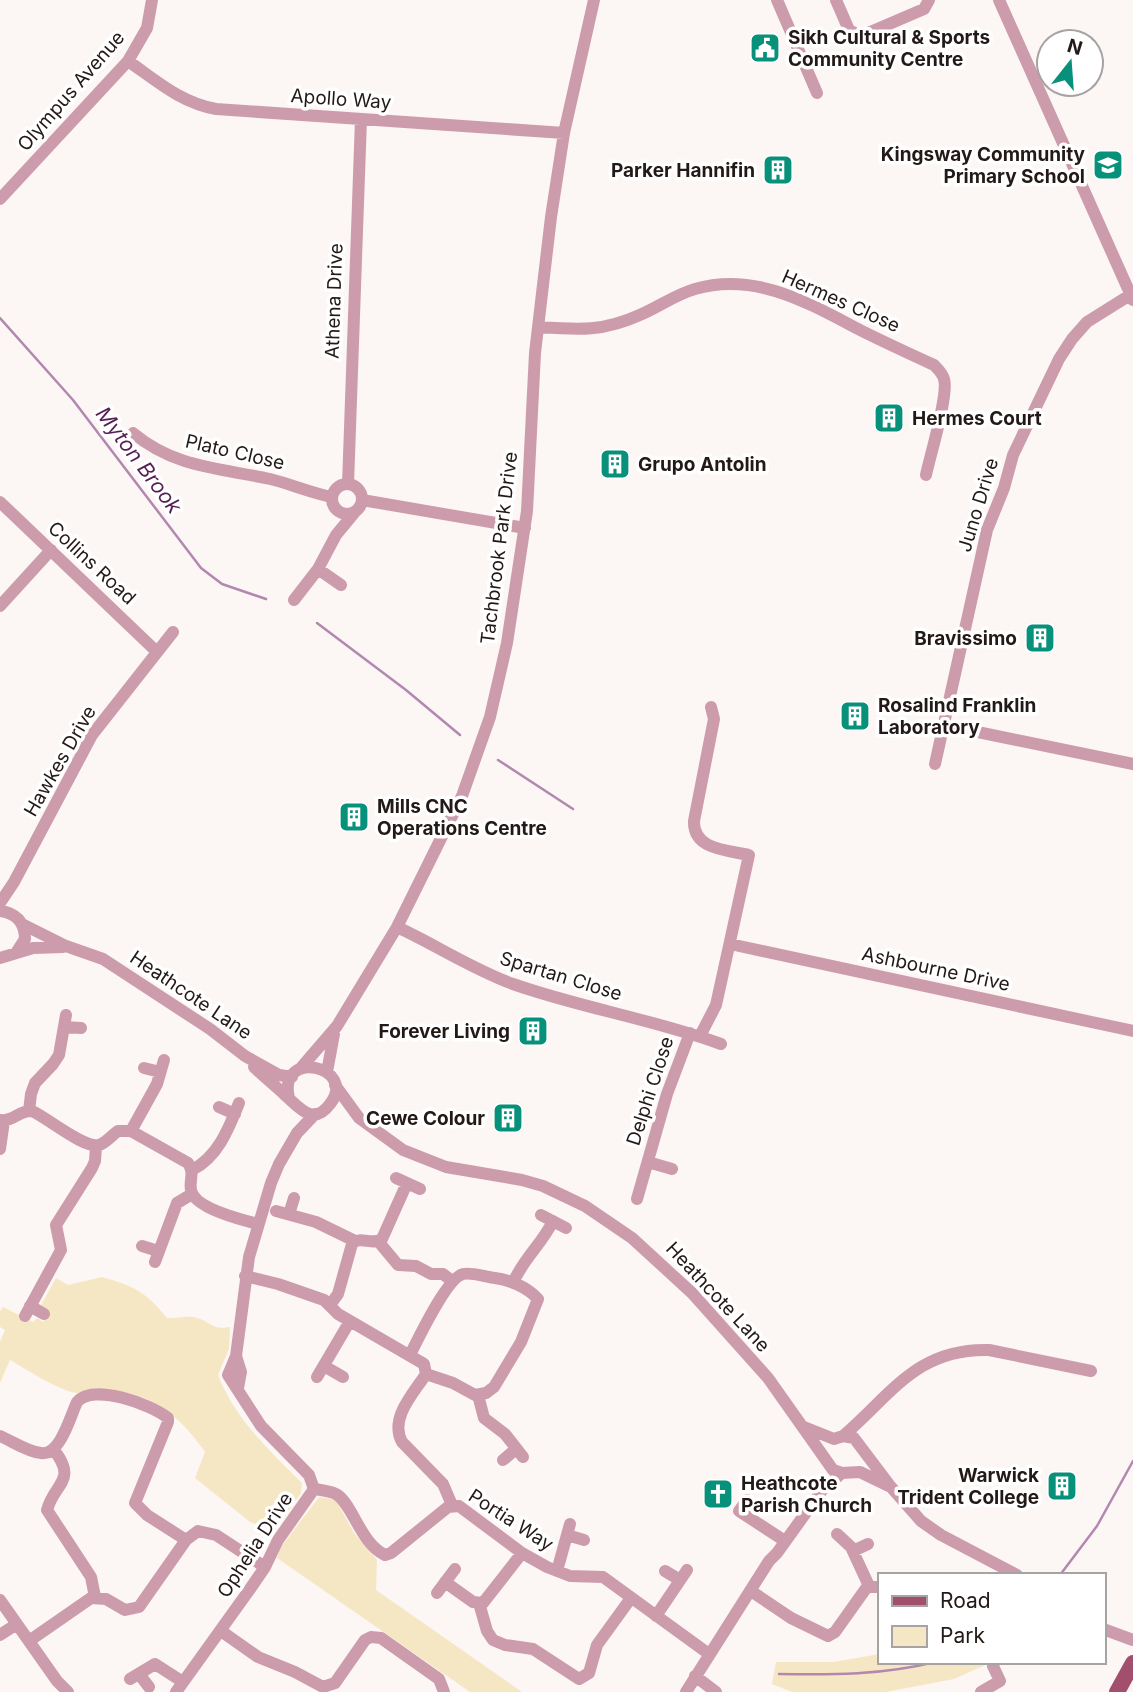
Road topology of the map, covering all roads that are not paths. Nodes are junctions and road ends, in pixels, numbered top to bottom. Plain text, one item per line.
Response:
1 (152, 0) edge
2 (594, 0) edge
3 (777, 0) edge
4 (836, 0) edge
5 (929, 0) edge
6 (999, 0) edge
7 (128, 61) junction
8 (817, 93) dead end
9 (361, 119) junction
10 (565, 133) junction
11 (0, 199) edge
12 (1132, 297) edge
13 (538, 327) junction
14 (133, 433) dead end
15 (926, 475) dead end
16 (348, 484) junction
17 (332, 497) junction
18 (362, 499) junction
19 (0, 502) edge
20 (338, 511) junction
21 (355, 512) junction
22 (525, 528) junction
23 (336, 535) junction
24 (51, 550) junction
25 (318, 569) junction
26 (341, 585) dead end
27 (294, 600) dead end
28 (0, 606) edge
29 (173, 632) dead end
30 (157, 652) junction
31 (711, 707) dead end
32 (944, 725) junction
33 (935, 764) dead end
34 (1133, 764) edge
35 (14, 882) junction
36 (0, 903) edge
37 (0, 911) edge
38 (18, 919) junction
39 (397, 927) junction
40 (730, 944) junction
41 (66, 946) junction
42 (8, 956) edge
43 (0, 968) edge
44 (337, 1026) junction
45 (81, 1028) dead end
46 (1133, 1031) edge
47 (695, 1034) junction
48 (721, 1044) dead end
49 (245, 1056) junction
50 (144, 1068) dead end
51 (327, 1072) junction
52 (296, 1073) junction
53 (335, 1085) junction
54 (289, 1098) junction
55 (219, 1107) dead end
56 (328, 1108) junction
57 (29, 1111) junction
58 (300, 1111) junction
59 (316, 1114) junction
60 (359, 1118) junction
61 (2, 1121) edge
62 (131, 1132) junction
63 (297, 1133) junction
64 (96, 1146) junction
65 (0, 1149) edge
66 (648, 1162) junction
67 (672, 1169) dead end
68 (192, 1170) junction
69 (420, 1189) dead end
70 (192, 1194) junction
71 (294, 1198) dead end
72 (637, 1199) dead end
73 (258, 1224) junction
74 (566, 1228) dead end
75 (355, 1241) junction
76 (378, 1241) junction
77 (142, 1246) dead end
78 (245, 1276) junction
79 (452, 1281) junction
80 (513, 1283) junction
81 (330, 1305) junction
82 (44, 1314) dead end
83 (350, 1321) junction
84 (410, 1354) junction
85 (1091, 1371) dead end
86 (426, 1374) junction
87 (343, 1377) dead end
88 (478, 1395) junction
89 (868, 1415) junction
90 (804, 1427) junction
91 (0, 1436) edge
92 (839, 1437) junction
93 (861, 1447) junction
94 (54, 1450) junction
95 (503, 1460) dead end
96 (827, 1462) junction
97 (848, 1472) junction
98 (891, 1487) junction
99 (314, 1489) junction
100 (823, 1489) junction
101 (747, 1500) dead end
102 (452, 1505) junction
103 (740, 1511) junction
104 (732, 1523) dead end
105 (837, 1534) dead end
106 (186, 1540) junction
107 (584, 1540) dead end
108 (785, 1541) junction
109 (868, 1544) dead end
110 (853, 1552) junction
111 (522, 1553) junction
112 (265, 1567) junction
113 (455, 1569) dead end
114 (665, 1570) dead end
115 (557, 1572) junction
116 (1013, 1573) edge
117 (445, 1582) junction
118 (874, 1587) edge
119 (751, 1591) junction
120 (437, 1593) dead end
121 (95, 1597) junction
122 (631, 1598) junction
123 (0, 1600) edge
124 (479, 1603) junction
125 (656, 1616) junction
126 (16, 1624) junction
127 (1105, 1630) edge
128 (220, 1631) junction
129 (0, 1635) edge
130 (1133, 1640) edge
131 (29, 1641) junction
132 (709, 1654) junction
133 (1133, 1663) edge
134 (992, 1666) dead end
135 (695, 1676) junction
136 (149, 1687) dead end
137 (180, 1687) edge
138 (68, 1692) edge
139 (444, 1692) edge
140 (686, 1692) edge
141 (716, 1692) edge
142 (981, 1692) edge
143 (1117, 1692) edge

1 - 7 street, Olympus Avenue
2 - 10 street, Tachbrook Park Drive
3 - 8 street
4 - 5 street
6 - 12 street
7 - 9 street, Apollo Way
7 - 11 street, Olympus Avenue
9 - 10 street, Apollo Way
9 - 16 street, Athena Drive
10 - 13 street, Tachbrook Park Drive
12 - 32 street, Juno Drive
13 - 15 street, Hermes Close
13 - 22 street, Tachbrook Park Drive
14 - 17 street, Plato Close
16 - 17 street
16 - 18 street
17 - 20 street
18 - 21 street
18 - 22 street
19 - 24 street, Collins Road
20 - 21 street
20 - 23 street
21 - 23 street
22 - 39 street, Tachbrook Park Drive
23 - 25 street
24 - 28 street
24 - 30 street, Collins Road
25 - 26 street
25 - 27 street
29 - 30 street, Hawkes Drive
30 - 35 street, Hawkes Drive
31 - 40 street, Delphi Close
32 - 33 street, Juno Drive
32 - 34 street
35 - 36 street, Hawkes Drive
35 - 38 street, Hawkes Drive
37 - 38 street, Heathcote Lane
38 - 41 street, Heathcote Lane
38 - 42 street, Hawkes Drive
39 - 44 street, Tachbrook Park Drive
39 - 47 street, Spartan Close
40 - 46 street, Ashbourne Drive
40 - 47 street, Delphi Close
41 - 42 street, Heathcote Lane
41 - 49 street, Heathcote Lane
42 - 43 street
44 - 51 street, Tachbrook Park Drive
44 - 52 street, Tachbrook Park Drive
45 - 57 street
47 - 48 street, Spartan Close
47 - 66 street, Delphi Close
49 - 52 street, Heathcote Lane
49 - 54 street
50 - 62 street
51 - 52 street
51 - 53 street
52 - 54 street
53 - 56 street
53 - 60 street, Heathcote Lane
54 - 58 street
55 - 68 street
56 - 59 street
56 - 60 street, Heathcote Lane
57 - 61 street
57 - 64 street
58 - 59 street
58 - 63 street, Ophelia Drive
59 - 63 street, Ophelia Drive
60 - 90 street, Heathcote Lane
61 - 65 street
62 - 64 street
62 - 68 street
63 - 73 street, Ophelia Drive
64 - 82 street
66 - 67 street, Delphi Close
66 - 72 street, Delphi Close
68 - 70 street
69 - 76 street
70 - 73 street
70 - 77 street
71 - 75 street
73 - 78 street, Ophelia Drive
74 - 80 street
75 - 76 street
75 - 81 street
76 - 79 street
78 - 81 street
78 - 99 street, Ophelia Drive
79 - 80 street
79 - 84 street
80 - 88 street
81 - 83 street
83 - 84 street
83 - 87 street
84 - 86 street
85 - 89 street
86 - 88 street
86 - 102 street
88 - 95 street
89 - 92 street
89 - 93 street
90 - 92 street, Heathcote Lane
90 - 96 street, Heathcote Lane
91 - 94 street
92 - 93 street, Heathcote Lane
92 - 96 street
93 - 97 street
93 - 98 street, Heathcote Lane
94 - 106 street
94 - 121 street
96 - 97 street, Heathcote Lane
96 - 100 street
97 - 98 street, Heathcote Lane
97 - 100 street
98 - 116 street, Heathcote Lane
99 - 102 street, Portia Way
99 - 112 street, Ophelia Drive
100 - 108 street
101 - 103 street
102 - 111 street, Portia Way
103 - 104 street
103 - 108 street
105 - 110 street
106 - 112 street
106 - 121 street
107 - 115 street
108 - 119 street
109 - 110 street
110 - 118 street
111 - 115 street, Portia Way
111 - 124 street
112 - 128 street, Ophelia Drive
113 - 117 street
114 - 125 street
115 - 122 street, Portia Way
117 - 120 street
117 - 124 street
118 - 119 street
119 - 132 street
121 - 131 street
122 - 124 street
122 - 125 street, Portia Way
123 - 126 street
125 - 132 street, Portia Way
126 - 129 street
126 - 131 street
127 - 130 street
128 - 137 street, Ophelia Drive
128 - 139 street
131 - 138 street
132 - 135 street
133 - 143 main road
134 - 142 street
135 - 140 street
135 - 141 street
136 - 137 street

